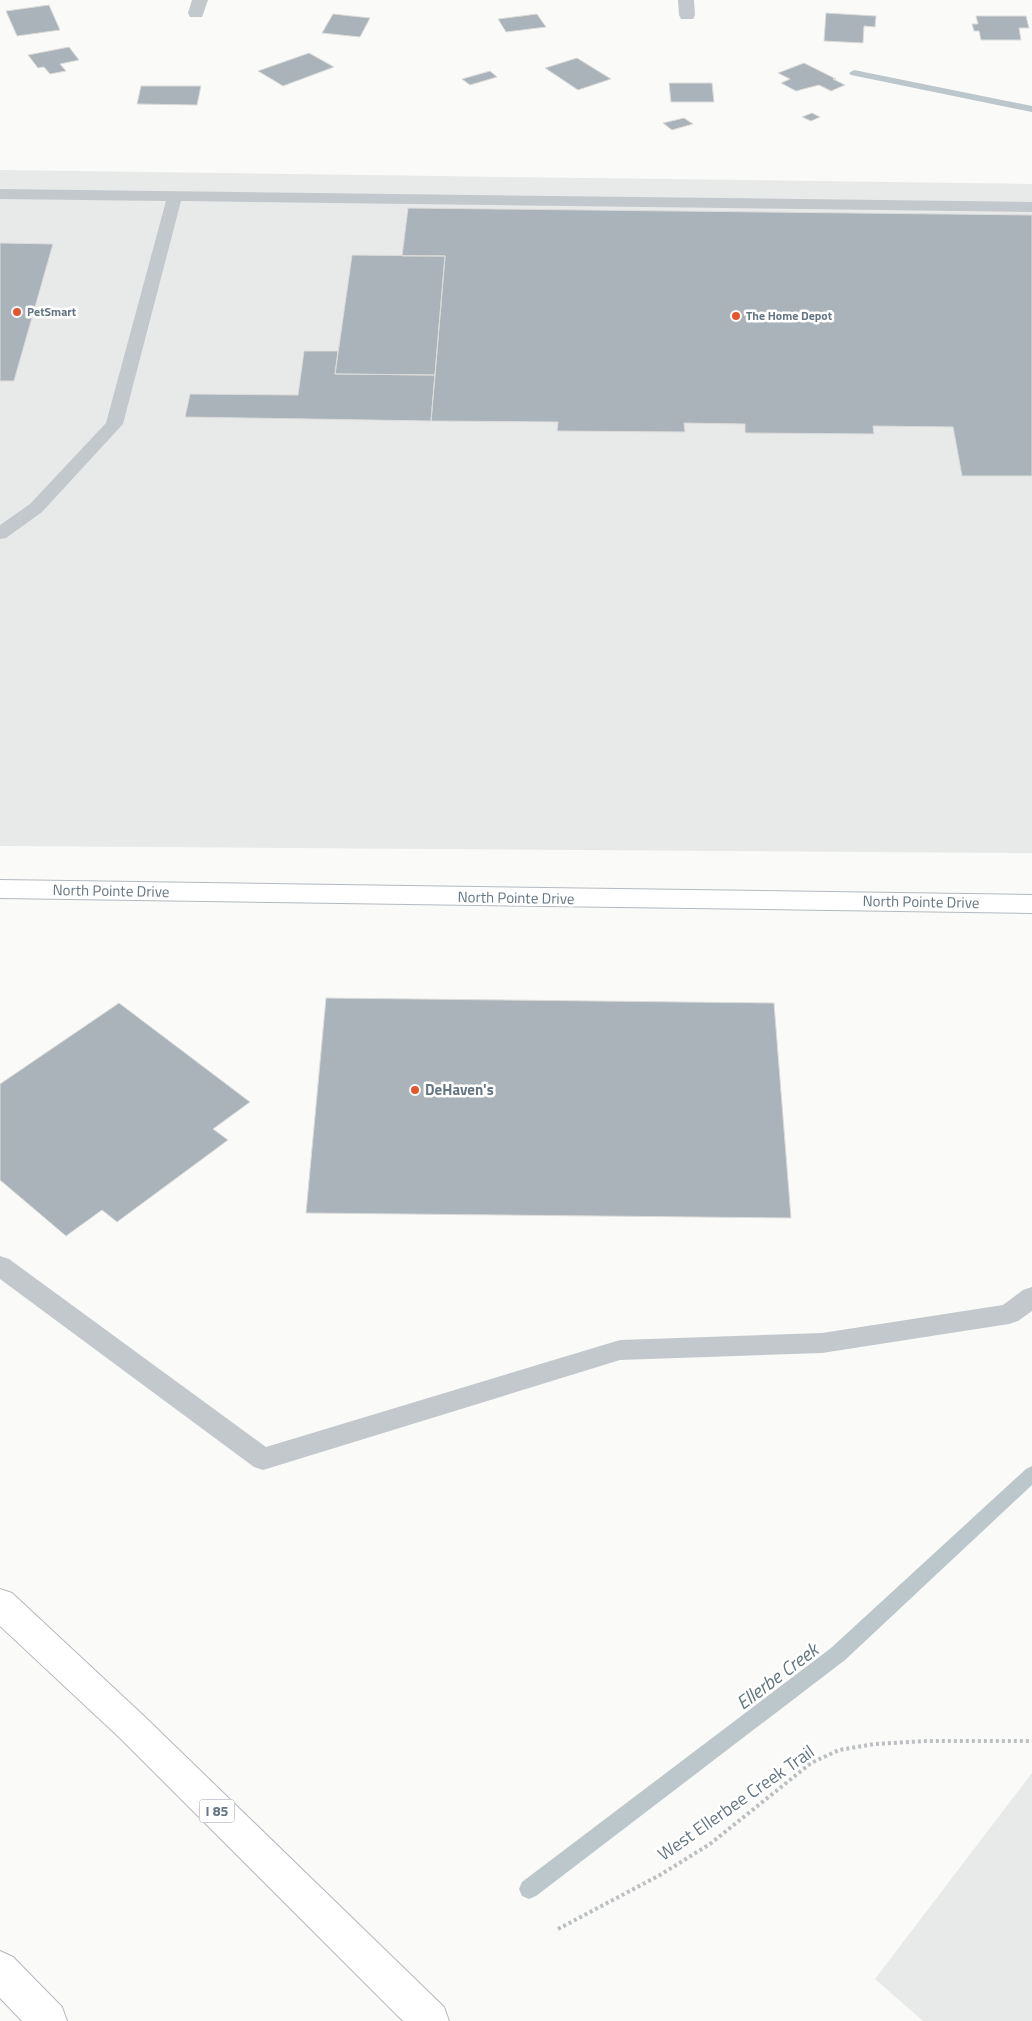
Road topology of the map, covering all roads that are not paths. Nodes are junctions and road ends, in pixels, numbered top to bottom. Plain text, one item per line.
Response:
1 (0, 194) edge
2 (175, 196) junction
3 (1032, 207) edge
4 (0, 534) edge
5 (0, 889) edge
6 (1032, 904) edge
7 (0, 1266) edge
8 (1032, 1297) edge
9 (0, 1604) edge
10 (0, 1970) edge
11 (48, 2021) edge
12 (430, 2021) edge

1 - 2 lane
2 - 3 lane
2 - 4 lane
5 - 6 main road, North Pointe Drive
7 - 8 lane
9 - 12 main road, I 85
10 - 11 main road

